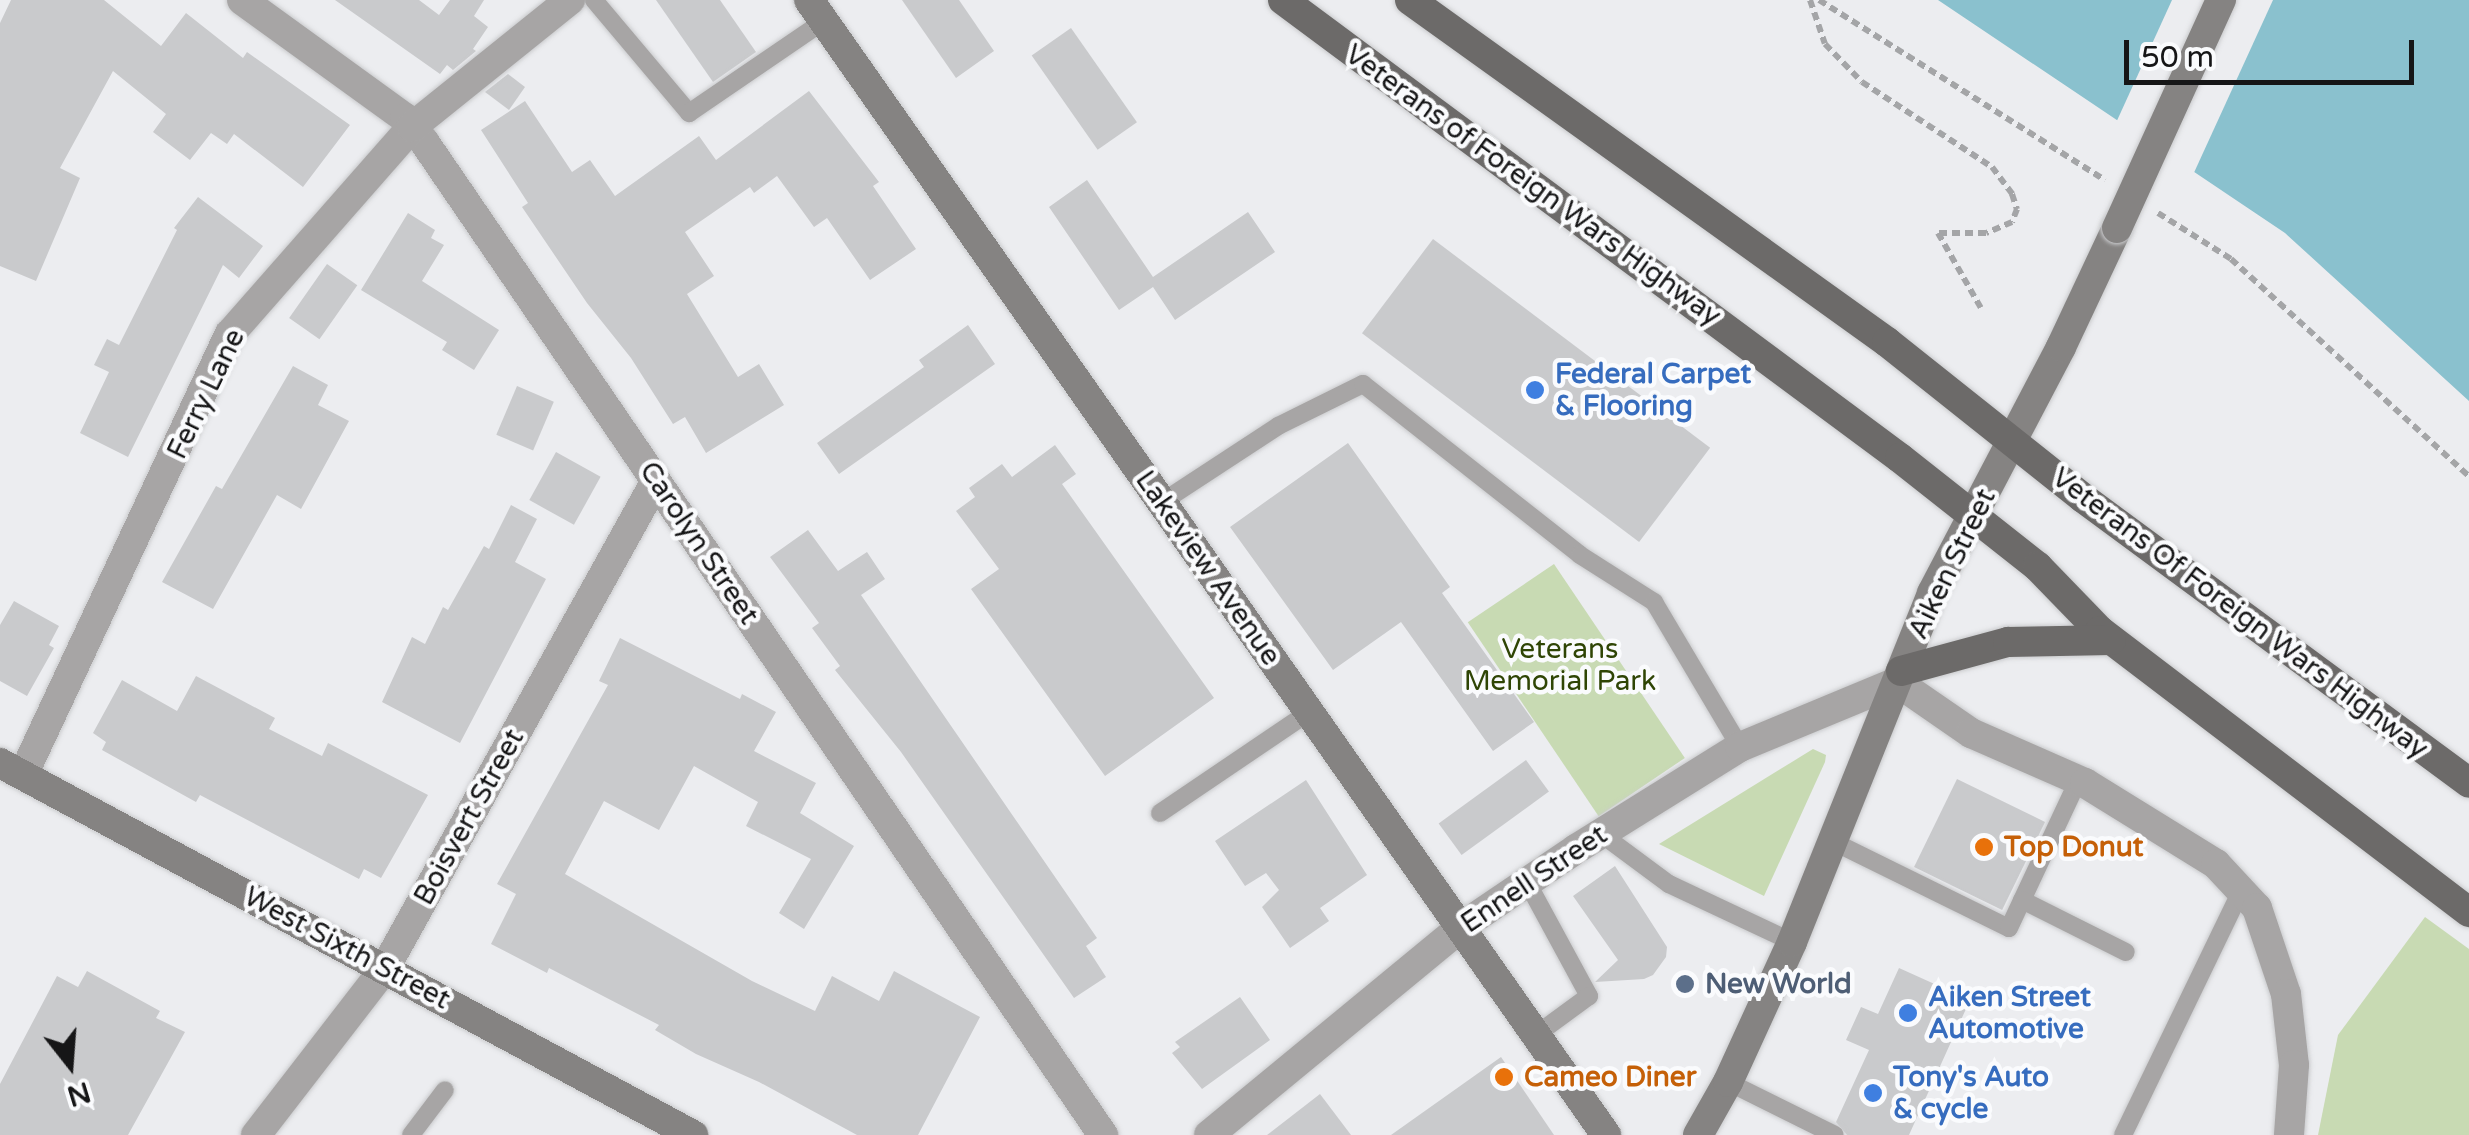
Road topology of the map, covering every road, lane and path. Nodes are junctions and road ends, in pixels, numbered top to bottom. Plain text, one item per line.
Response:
1 (242, 0) edge
2 (570, 0) edge
3 (594, 0) edge
4 (1283, 0) edge
5 (1410, 0) edge
6 (1810, 0) edge
7 (2221, 0) edge
8 (817, 10) edge
9 (412, 127) junction
10 (1981, 308) dead end
11 (2013, 441) junction
12 (656, 481) junction
13 (1162, 502) junction
14 (1973, 516) junction
15 (2112, 640) junction
16 (1899, 676) junction
17 (1309, 712) junction
18 (1740, 747) junction
19 (12, 769) edge
20 (2078, 781) junction
21 (2469, 784) edge
22 (1160, 814) dead end
23 (1600, 833) junction
24 (1832, 841) junction
25 (1527, 882) junction
26 (2241, 890) junction
27 (2022, 900) junction
28 (2469, 912) edge
29 (1461, 928) junction
30 (1792, 942) junction
31 (2126, 952) dead end
32 (385, 968) junction
33 (1536, 1034) junction
34 (1728, 1082) junction
35 (445, 1090) dead end
36 (261, 1133) edge
37 (411, 1135) edge
38 (694, 1135) edge
39 (1104, 1135) edge
40 (1209, 1135) edge
41 (1606, 1135) edge
42 (1698, 1135) edge
43 (1836, 1135) edge
44 (2123, 1135) edge
45 (2289, 1135) edge

1 - 9 street, Carolyn Street
2 - 9 street, Ferry Lane
3 - 8 lane
4 - 14 main road, Veterans of Foreign Wars Highway
5 - 11 main road
6 - 10 path
7 - 11 main road, Aiken Street, bridge
8 - 13 main road, Lakeview Avenue
9 - 12 street, Carolyn Street
9 - 19 street, Ferry Lane
11 - 14 main road, Aiken Street
11 - 21 main road, Veterans Of Foreign Wars Highway
12 - 32 street, Boisvert Street
12 - 39 street, Carolyn Street
13 - 17 main road, Lakeview Avenue
13 - 18 lane
14 - 15 main road
14 - 16 main road, Aiken Street
15 - 16 main road
15 - 28 main road
16 - 18 street, Ennell Street
16 - 20 street
16 - 24 main road, Aiken Street
17 - 22 lane
17 - 29 main road, Lakeview Avenue
18 - 23 street, Ennell Street
19 - 32 main road, West Sixth Street
20 - 26 street
20 - 27 lane
23 - 25 street, Ennell Street
23 - 30 lane
24 - 27 lane
24 - 30 main road, Aiken Street
25 - 29 street, Ennell Street
25 - 33 lane
26 - 44 lane
26 - 45 street
27 - 31 lane
29 - 33 main road, Lakeview Avenue
29 - 40 street, Ennell Street
30 - 34 main road, Aiken Street
32 - 36 street, Boisvert Street
32 - 38 main road, West Sixth Street
33 - 41 main road, Lakeview Avenue
34 - 42 main road, Aiken Street
34 - 43 lane
35 - 37 lane

